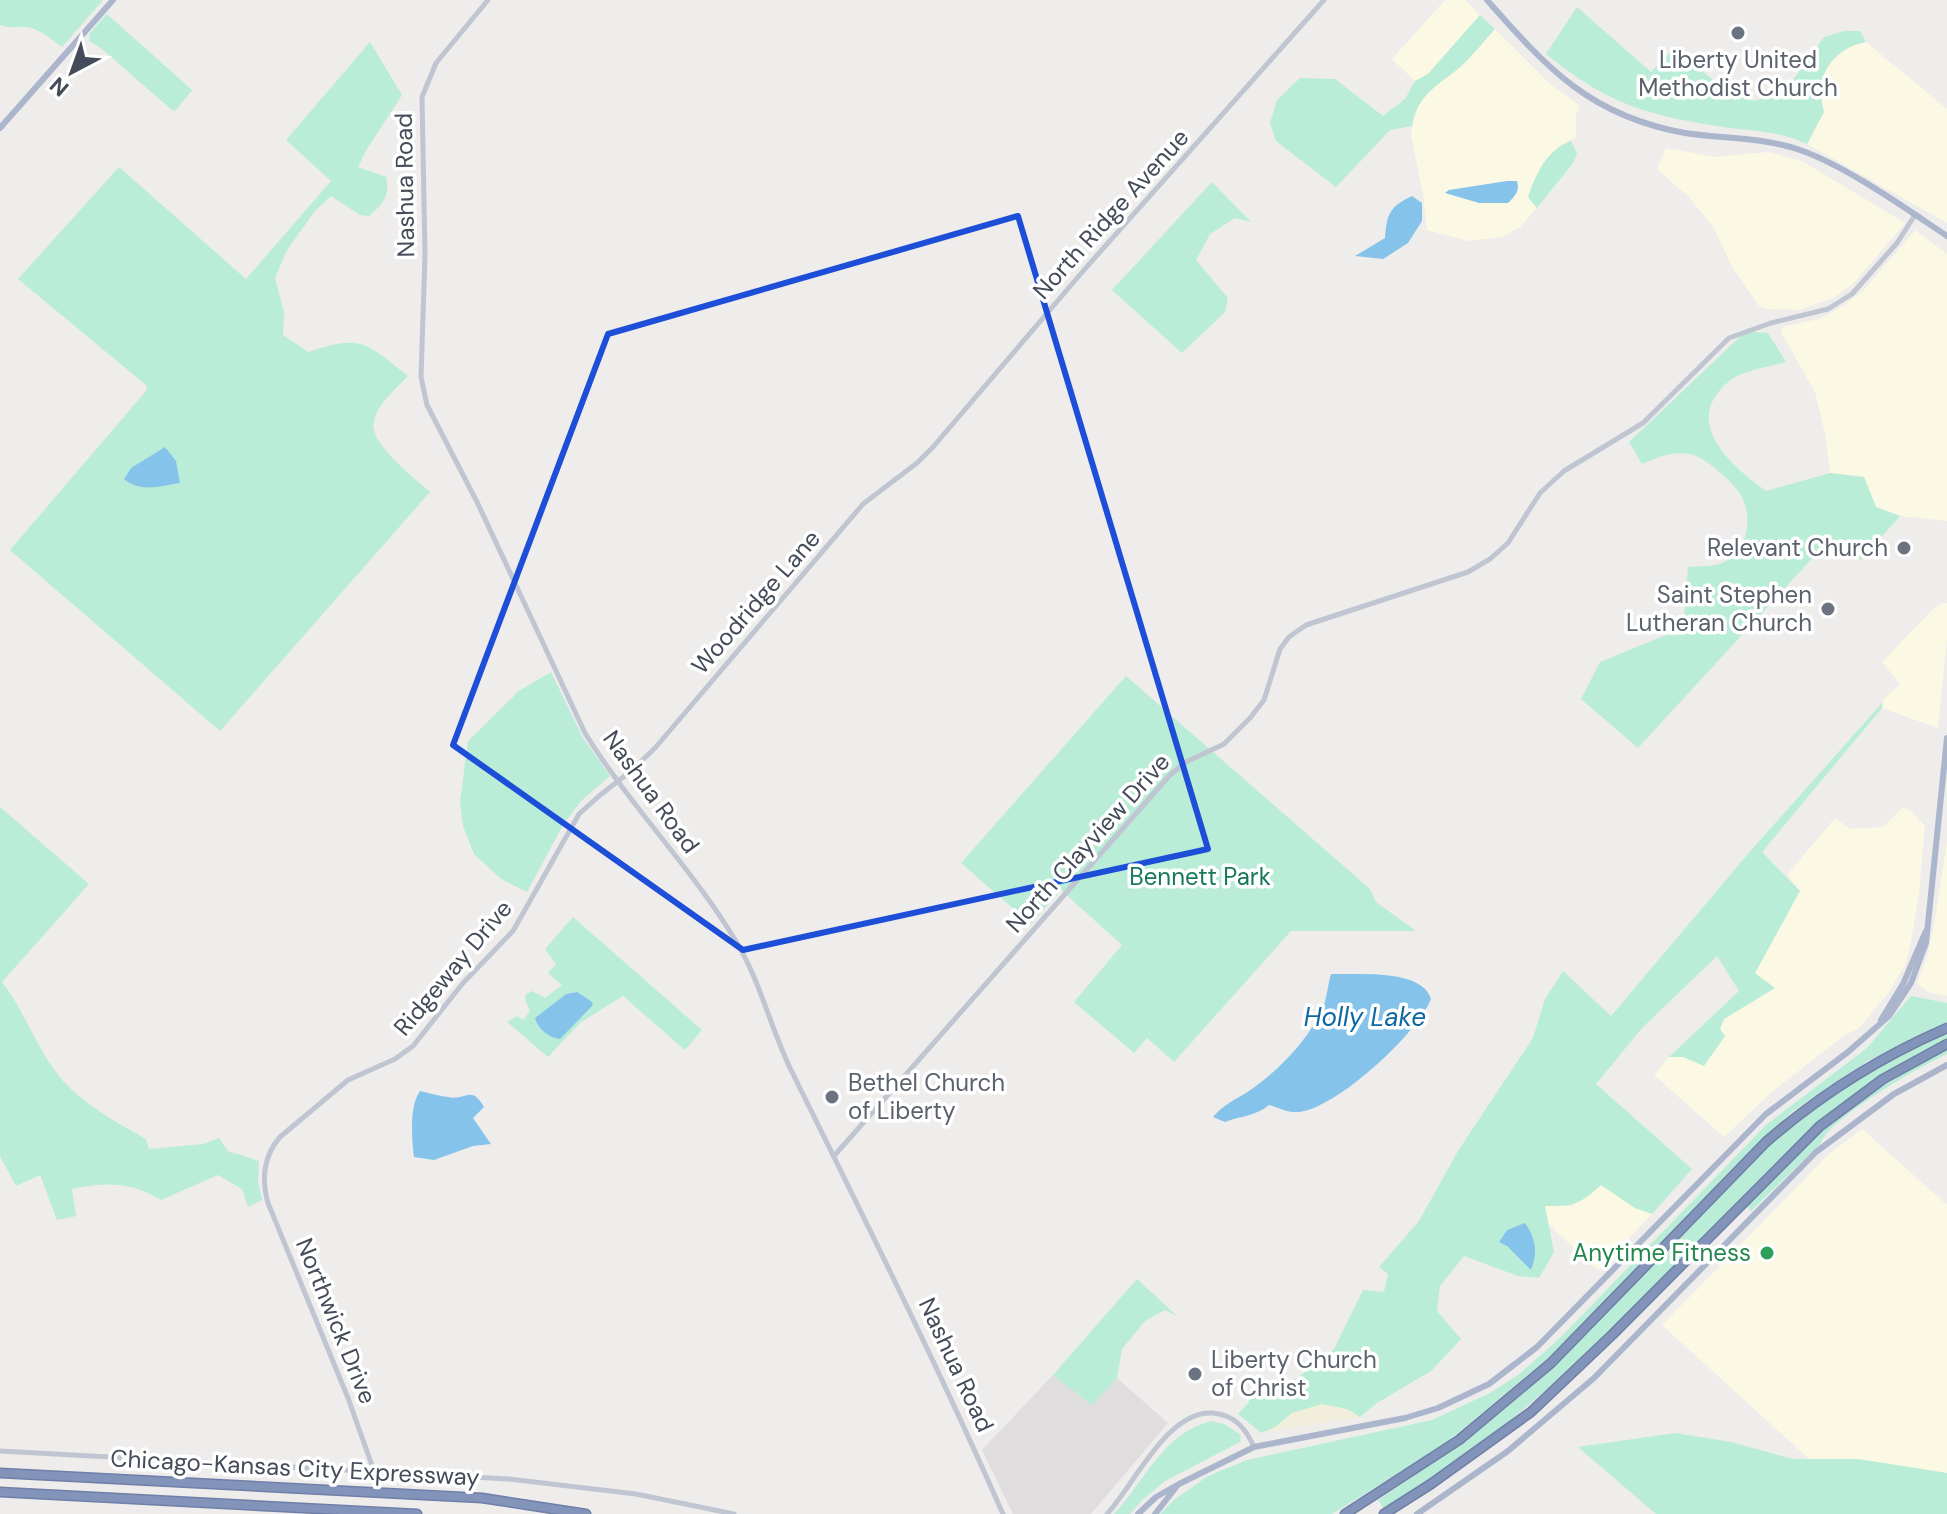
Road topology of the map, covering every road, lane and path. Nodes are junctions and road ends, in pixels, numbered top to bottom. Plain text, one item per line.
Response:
1 (113, 0) edge
2 (488, 0) edge
3 (1324, 0) edge
4 (1487, 0) edge
5 (0, 128) edge
6 (1915, 215) junction
7 (1947, 236) edge
8 (927, 454) joint
9 (1947, 738) edge
10 (619, 781) junction
11 (1947, 1028) edge
12 (1947, 1044) edge
13 (1947, 1065) edge
14 (834, 1156) junction
15 (264, 1185) joint
16 (1254, 1447) junction
17 (0, 1451) edge
18 (374, 1471) junction
19 (0, 1473) edge
20 (1179, 1484) junction
21 (0, 1492) edge
22 (417, 1514) edge
23 (586, 1514) edge
24 (734, 1514) edge
25 (1003, 1514) edge
26 (1107, 1514) edge
27 (1138, 1514) edge
28 (1155, 1514) edge
29 (1345, 1514) edge
30 (1384, 1514) edge
31 (1417, 1514) edge

1 - 5 main road
2 - 10 street, Nashua Road
3 - 8 street, North Ridge Avenue
4 - 6 main road
6 - 7 main road
6 - 14 street, North Clayview Drive
8 - 10 street, Woodridge Lane
9 - 16 main road
10 - 14 street, Nashua Road
10 - 15 street, Ridgeway Drive
11 - 29 highway
12 - 30 highway
13 - 31 main road
14 - 25 street, Nashua Road
15 - 18 street, Northwick Drive
16 - 20 main road
16 - 26 street
17 - 18 street
18 - 24 street
19 - 23 highway, Chicago-Kansas City Expressway
20 - 27 main road
20 - 28 main road
21 - 22 highway, Chicago-Kansas City Expressway

